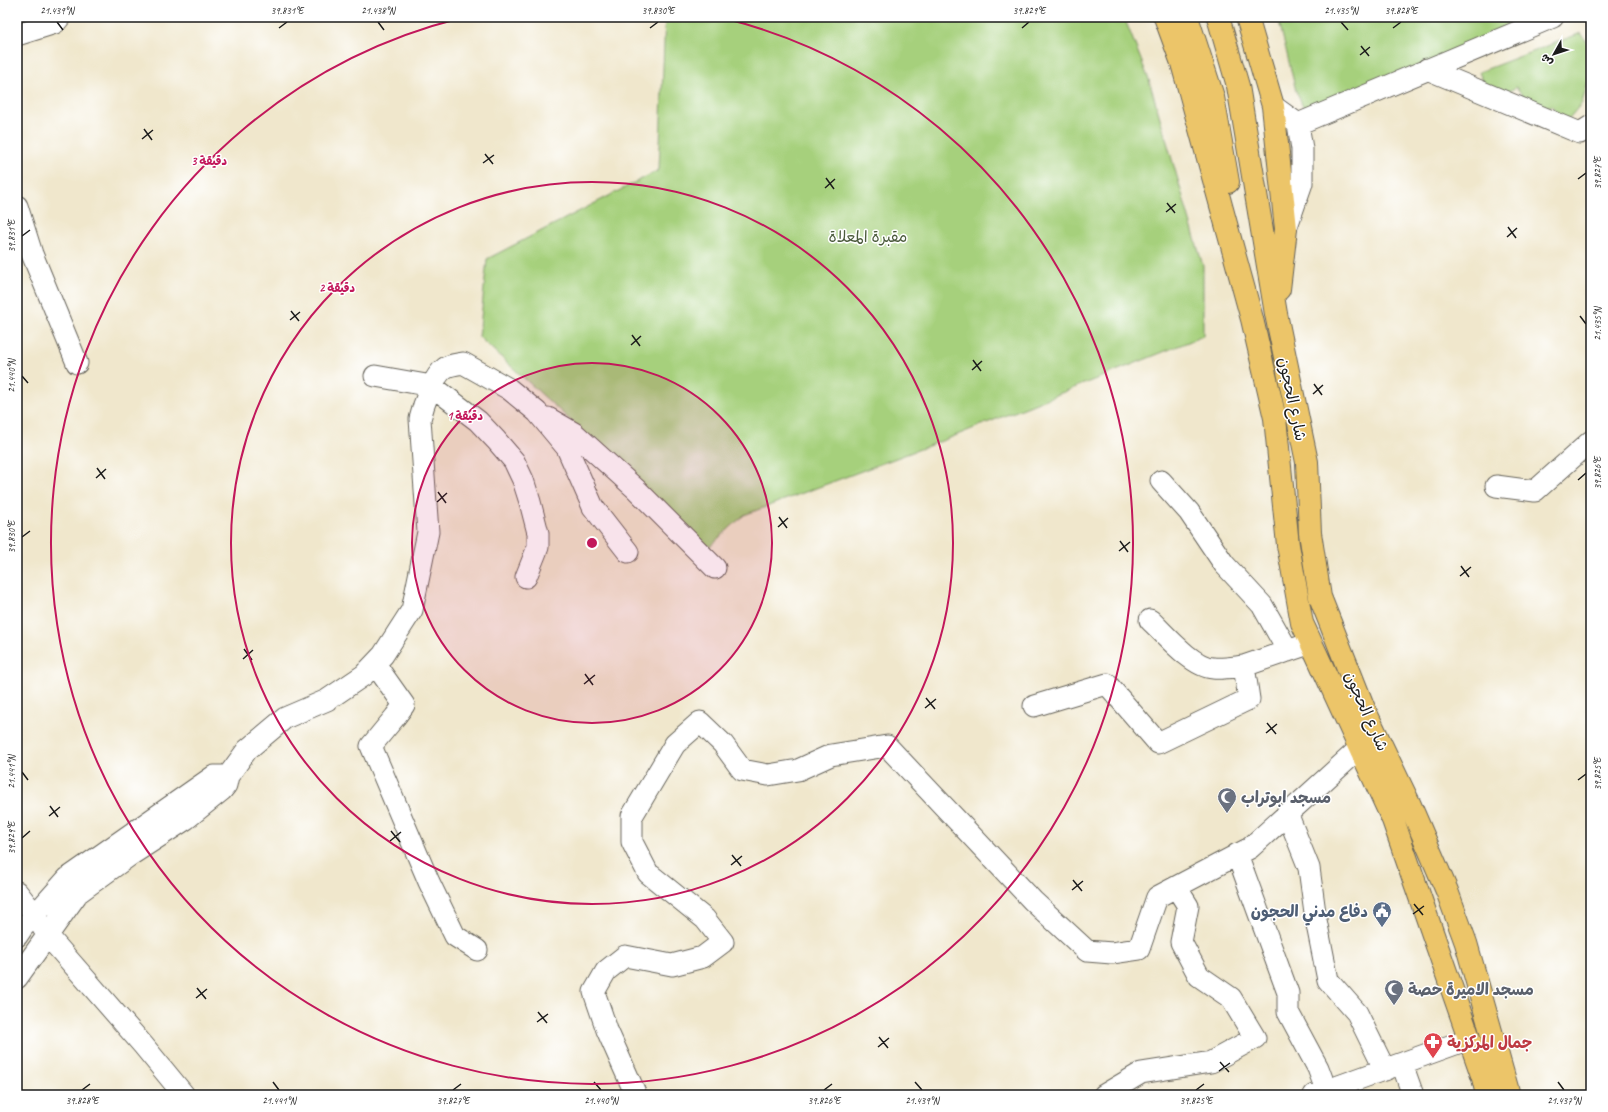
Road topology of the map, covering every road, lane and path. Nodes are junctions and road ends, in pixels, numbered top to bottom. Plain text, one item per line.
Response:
1 (60, 17) edge
2 (1165, 17) edge
3 (1187, 17) edge
4 (1218, 17) edge
5 (1246, 17) edge
6 (1553, 17) edge
7 (17, 35) edge
8 (1427, 70) junction
9 (1273, 106) junction
10 (1298, 124) junction
11 (1589, 132) edge
12 (17, 206) edge
13 (1286, 230) junction
14 (1276, 314) junction
15 (1252, 319) junction
16 (77, 363) dead end
17 (375, 376) dead end
18 (432, 386) junction
19 (537, 412) junction
20 (1591, 441) edge
21 (1161, 481) dead end
22 (1496, 486) dead end
23 (628, 552) dead end
24 (715, 568) dead end
25 (526, 577) dead end
26 (1150, 620) dead end
27 (1311, 643) junction
28 (1288, 651) junction
29 (375, 664) junction
30 (1244, 666) junction
31 (1034, 706) dead end
32 (1360, 748) junction
33 (228, 776) junction
34 (1287, 813) junction
35 (1237, 854) junction
36 (1176, 887) junction
37 (17, 892) edge
38 (35, 915) junction
39 (17, 936) edge
40 (48, 936) junction
41 (477, 950) dead end
42 (17, 978) edge
43 (1469, 1039) junction
44 (1394, 1067) junction
45 (1323, 1094) edge
46 (184, 1095) edge
47 (636, 1095) edge
48 (1104, 1095) edge
49 (1413, 1095) edge
50 (1487, 1095) edge
51 (1509, 1095) edge

1 - 7 street
2 - 15 main road
3 - 15 main road
4 - 14 main road, شارع الحجون
5 - 9 main road
6 - 8 street
8 - 10 street
8 - 11 street
9 - 10 street
9 - 13 main road
10 - 13 street
12 - 16 street
13 - 14 main road
14 - 51 main road, شارع الحجون
15 - 27 main road, شارع الحجون
17 - 18 street
18 - 19 street
18 - 25 street
18 - 29 street
19 - 23 street
19 - 24 street
20 - 22 street
21 - 28 street
26 - 30 street
27 - 28 street
27 - 32 main road, شارع الحجون
28 - 30 street
29 - 33 street
29 - 41 street
30 - 31 street
32 - 34 street
32 - 43 main road, شارع الحجون
33 - 38 street
33 - 40 street
34 - 35 street
34 - 44 street
35 - 36 street
35 - 45 street
36 - 47 street
36 - 48 street
37 - 38 street
38 - 39 street
38 - 40 street
40 - 42 street
40 - 46 street
43 - 44 street
43 - 50 main road, شارع الحجون
44 - 45 street
44 - 49 street

